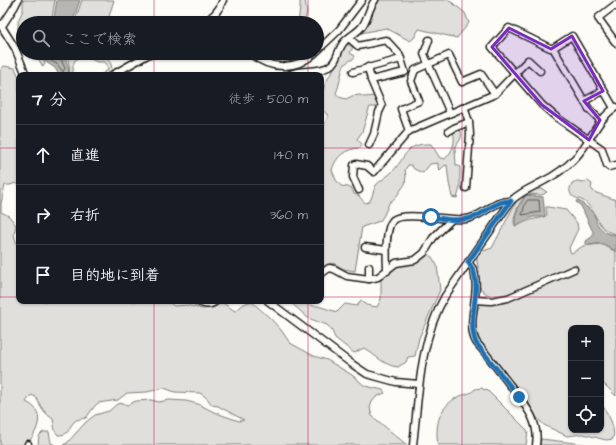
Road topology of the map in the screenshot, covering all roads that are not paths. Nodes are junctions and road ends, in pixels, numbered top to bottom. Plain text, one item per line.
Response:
1 (18, 0) edge
2 (223, 0) edge
3 (362, 0) edge
4 (374, 0) edge
5 (616, 7) edge
6 (214, 16) edge
7 (1, 25) edge
8 (349, 38) junction
9 (429, 40) dead end
10 (616, 43) edge
11 (324, 44) edge
12 (16, 48) edge
13 (553, 48) junction
14 (401, 59) junction
15 (20, 60) edge
16 (139, 60) edge
17 (261, 60) edge
18 (305, 60) edge
19 (428, 64) junction
20 (368, 67) junction
21 (540, 71) dead end
22 (25, 72) edge
23 (117, 72) edge
24 (296, 72) edge
25 (311, 72) edge
26 (311, 72) edge
27 (352, 72) dead end
28 (515, 74) junction
29 (371, 80) junction
30 (603, 91) junction
31 (495, 94) junction
32 (584, 101) junction
33 (464, 107) junction
34 (615, 108) edge
35 (450, 113) junction
36 (600, 120) junction
37 (469, 122) junction
38 (409, 131) junction
39 (449, 131) dead end
40 (589, 140) junction
41 (368, 145) dead end
42 (616, 165) edge
43 (466, 188) dead end
44 (359, 190) dead end
45 (511, 201) junction
46 (451, 220) junction
47 (365, 247) dead end
48 (386, 250) junction
49 (468, 262) junction
50 (369, 267) dead end
51 (574, 269) dead end
52 (387, 271) junction
53 (324, 272) edge
54 (369, 279) junction
55 (475, 300) junction
56 (272, 304) edge
57 (419, 384) junction
58 (413, 445) edge
59 (536, 445) edge

1 - 7 street
2 - 6 street
3 - 11 street
4 - 8 street
5 - 10 street
7 - 12 street
8 - 14 street
8 - 25 street
9 - 19 street
13 - 28 street
13 - 30 street
13 - 32 street
14 - 20 street
14 - 29 street
15 - 22 street
16 - 23 street
17 - 18 street
19 - 31 street
19 - 35 street
19 - 38 street
20 - 27 street
20 - 29 street
21 - 28 street
24 - 26 street
28 - 31 street
28 - 40 street
29 - 41 street
30 - 32 street
30 - 34 street
31 - 33 street
32 - 36 street
33 - 35 street
33 - 37 street
34 - 36 street
35 - 38 street
36 - 40 street
37 - 39 street
37 - 43 street
38 - 44 street
40 - 42 street
40 - 45 street
45 - 46 street
45 - 49 street
46 - 48 street
46 - 52 street
47 - 48 street
48 - 52 street
49 - 55 street
49 - 57 street
50 - 54 street
51 - 55 street
52 - 54 street
53 - 54 street
55 - 59 street
56 - 57 street
57 - 58 street

